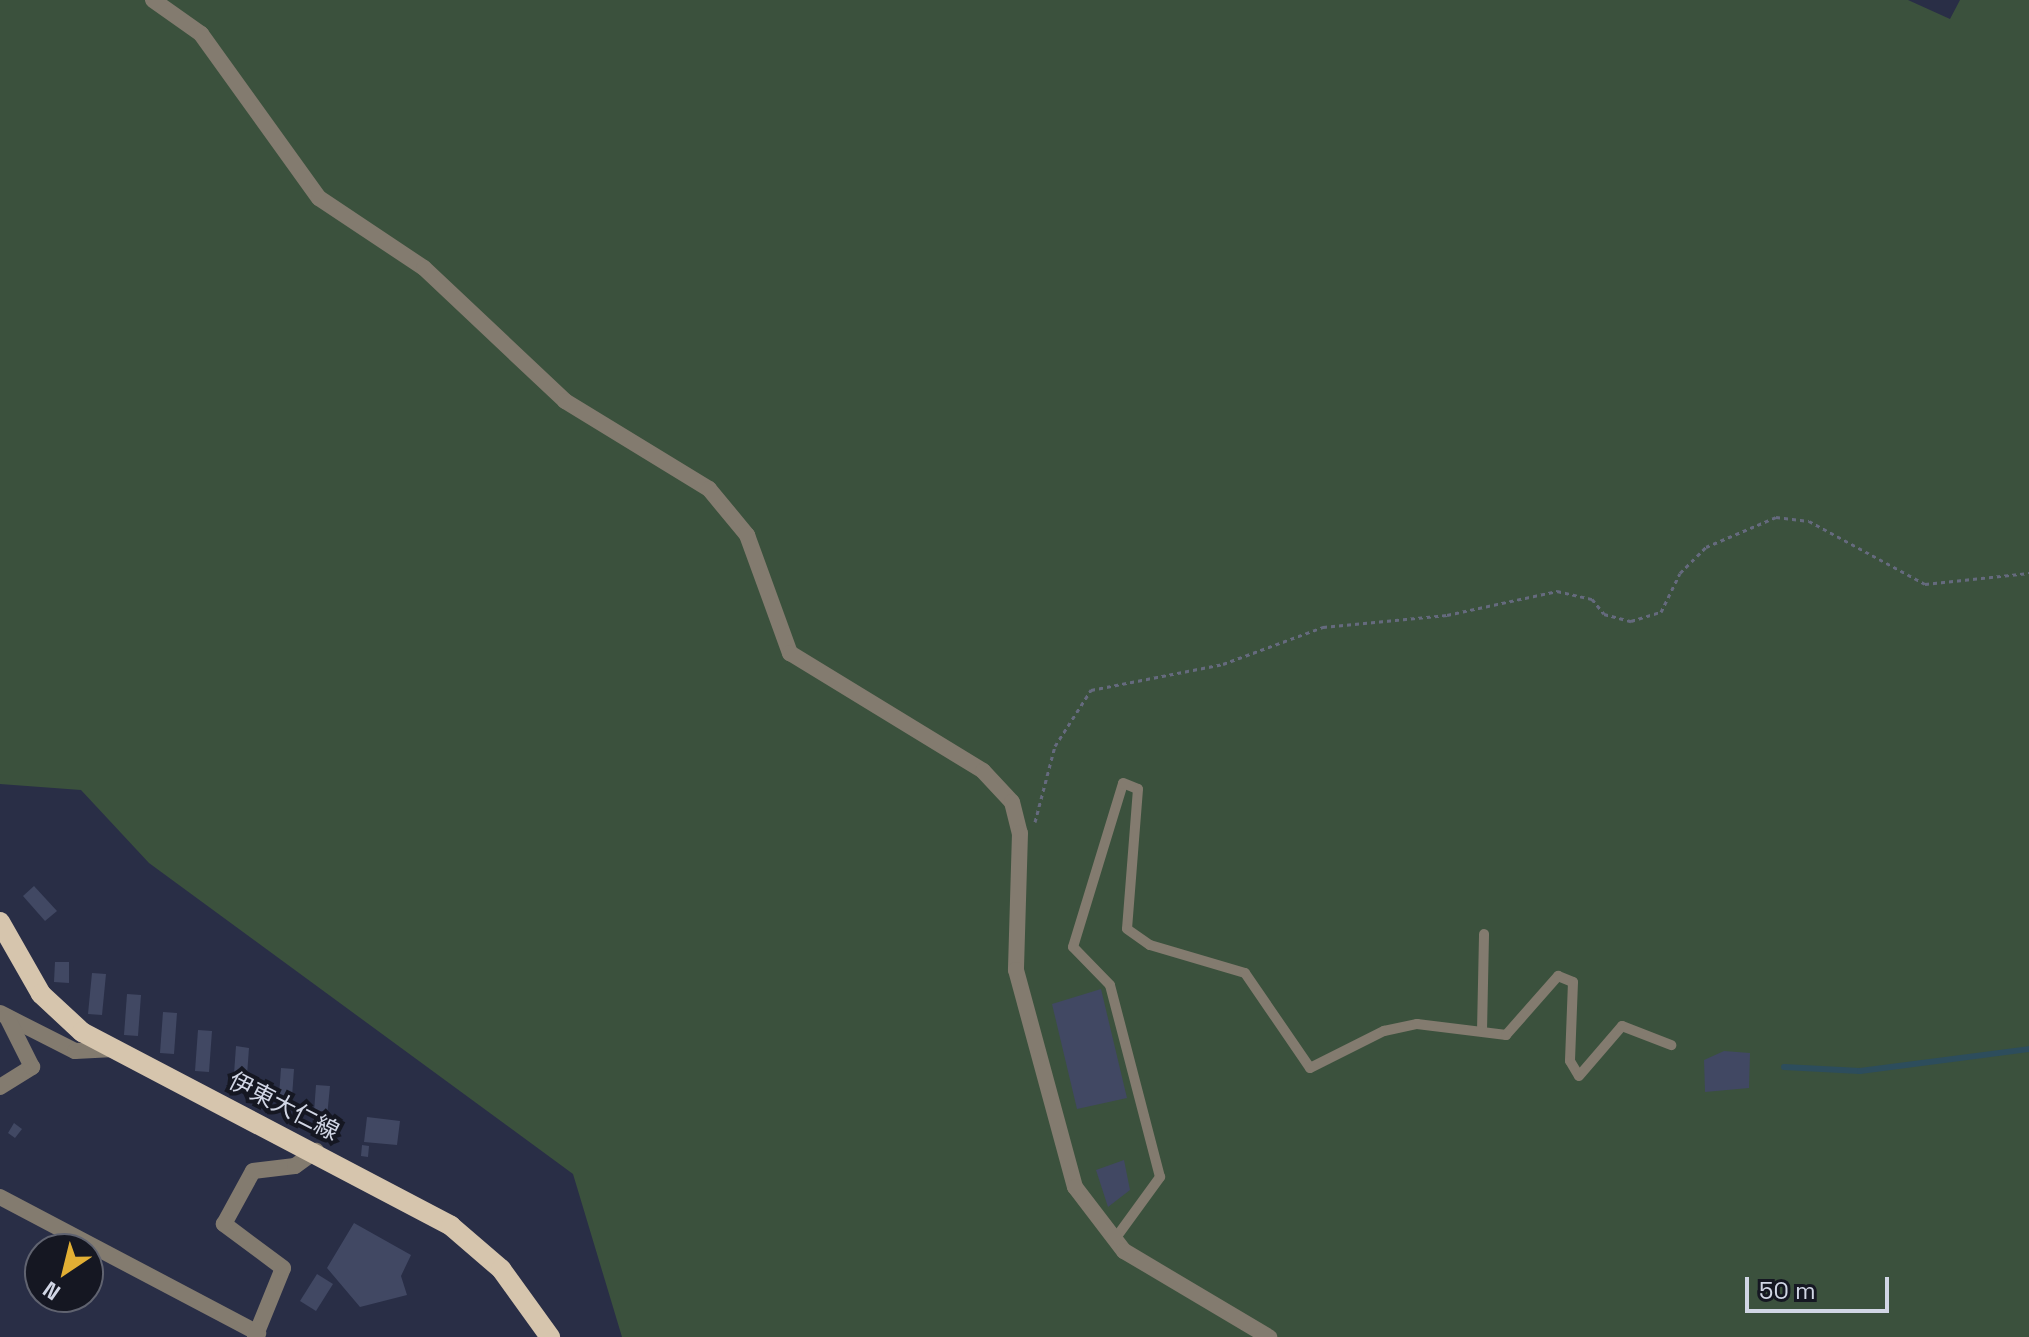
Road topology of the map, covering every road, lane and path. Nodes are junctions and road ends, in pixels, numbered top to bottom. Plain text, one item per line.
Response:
1 (153, 0) edge
2 (2029, 573) edge
3 (1020, 833) junction
4 (0, 922) edge
5 (1484, 934) dead end
6 (4, 1015) edge
7 (1482, 1031) junction
8 (1671, 1045) dead end
9 (109, 1049) junction
10 (0, 1087) edge
11 (316, 1151) junction
12 (0, 1197) edge
13 (1115, 1239) junction
14 (256, 1335) edge
15 (550, 1337) edge
16 (1269, 1337) edge

1 - 3 street
2 - 3 path
3 - 13 street
4 - 9 main road, 伊東大仁線
5 - 7 lane
6 - 9 street
6 - 10 street
7 - 8 lane
7 - 13 lane
9 - 11 main road, 伊東大仁線
11 - 14 street
11 - 15 main road, 伊東大仁線
12 - 14 street
13 - 16 street

